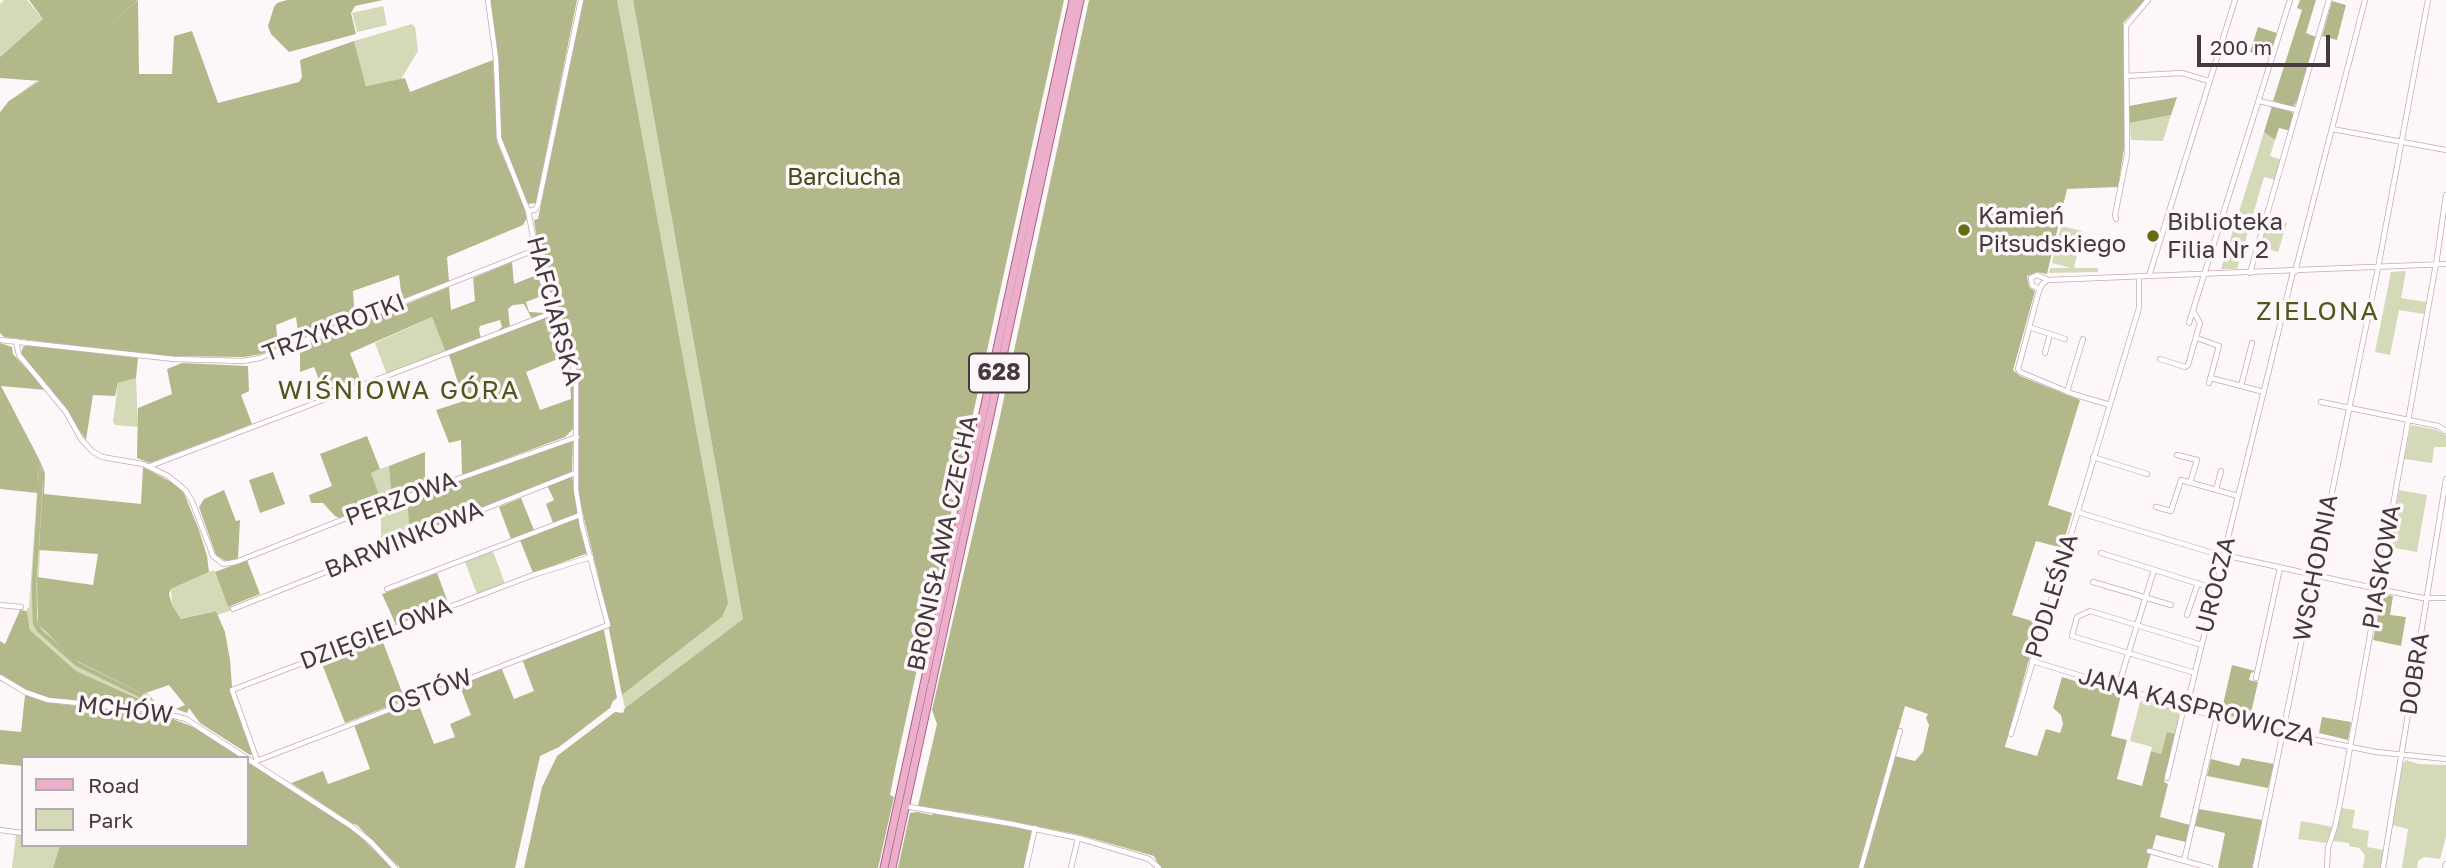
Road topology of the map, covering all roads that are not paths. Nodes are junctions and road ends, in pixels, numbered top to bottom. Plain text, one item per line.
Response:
1 (488, 0) edge
2 (581, 0) edge
3 (1073, 0) edge
4 (1080, 0) edge
5 (2148, 0) edge
6 (2235, 0) edge
7 (2290, 0) edge
8 (2329, 0) edge
9 (2365, 0) edge
10 (2428, 0) edge
11 (2126, 75) junction
12 (2209, 81) junction
13 (2259, 101) junction
14 (2297, 110) junction
15 (2332, 129) junction
16 (2401, 142) junction
17 (2446, 150) edge
18 (2446, 194) edge
19 (528, 211) junction
20 (2116, 219) dead end
21 (535, 250) junction
22 (2446, 264) edge
23 (2436, 265) junction
24 (2378, 268) junction
25 (2294, 272) junction
26 (2250, 273) junction
27 (2203, 275) junction
28 (2149, 276) junction
29 (2140, 277) junction
30 (2048, 280) junction
31 (2039, 289) junction
32 (556, 311) junction
33 (2193, 311) junction
34 (2189, 323) dead end
35 (2029, 327) junction
36 (2050, 334) junction
37 (2197, 338) junction
38 (2065, 339) dead end
39 (2082, 339) dead end
40 (0, 340) edge
41 (16, 341) junction
42 (2252, 343) dead end
43 (2045, 353) dead end
44 (2160, 359) dead end
45 (2241, 386) junction
46 (2067, 392) junction
47 (2264, 392) junction
48 (2321, 402) dead end
49 (2110, 405) junction
50 (2348, 409) junction
51 (2408, 421) junction
52 (2446, 431) edge
53 (577, 437) junction
54 (2177, 455) dead end
55 (2093, 457) junction
56 (149, 467) junction
57 (2221, 471) dead end
58 (575, 473) junction
59 (2147, 474) dead end
60 (2446, 479) edge
61 (2190, 482) junction
62 (2216, 490) junction
63 (2238, 496) junction
64 (2157, 507) dead end
65 (2077, 512) junction
66 (580, 515) junction
67 (2101, 553) dead end
68 (2224, 555) junction
69 (591, 557) junction
70 (2280, 568) junction
71 (2154, 570) junction
72 (2315, 576) junction
73 (2093, 582) dead end
74 (2197, 583) junction
75 (387, 589) dead end
76 (2215, 589) junction
77 (2378, 589) junction
78 (2145, 597) junction
79 (2428, 598) junction
80 (2446, 598) edge
81 (0, 605) edge
82 (2171, 605) dead end
83 (21, 607) dead end
84 (233, 609) dead end
85 (2188, 615) dead end
86 (608, 625) joint
87 (2137, 625) junction
88 (2202, 645) junction
89 (2129, 652) junction
90 (2032, 661) junction
91 (2195, 673) junction
92 (0, 677) edge
93 (2256, 678) dead end
94 (2118, 687) junction
95 (2186, 708) junction
96 (2217, 717) junction
97 (1900, 731) dead end
98 (2283, 733) junction
99 (2011, 734) dead end
100 (2350, 747) junction
101 (2402, 755) junction
102 (247, 756) edge
103 (248, 757) edge
104 (2446, 759) edge
105 (255, 761) junction
106 (2167, 778) dead end
107 (902, 806) junction
108 (1035, 828) junction
109 (0, 830) edge
110 (21, 832) edge
111 (1078, 838) junction
112 (2149, 851) dead end
113 (2184, 861) junction
114 (395, 868) edge
115 (884, 868) edge
116 (891, 868) edge
117 (1026, 868) edge
118 (1071, 868) edge
119 (1159, 868) edge
120 (1861, 868) edge
121 (2210, 868) edge
122 (2255, 868) edge
123 (2327, 868) edge
124 (2383, 868) edge

1 - 19 street, HAFCIARSKA
2 - 19 street
3 - 107 main road, BRONISŁAWA CZECHA / 628
4 - 107 main road, BRONISŁAWA CZECHA / 628
5 - 11 street
6 - 12 street
7 - 13 street
8 - 14 street
9 - 15 street, UROCZA
10 - 16 street, WSCHODNIA
11 - 12 street
11 - 20 street
12 - 28 street
13 - 14 street
13 - 27 street
14 - 26 street
15 - 16 street
15 - 25 street, UROCZA
16 - 17 street
16 - 24 street, WSCHODNIA
18 - 23 street, PIASKOWA
19 - 21 street, HAFCIARSKA
21 - 32 street, HAFCIARSKA
21 - 41 street, TRZYKROTKI
22 - 23 street
23 - 24 street
23 - 51 street, PIASKOWA
24 - 25 street
24 - 50 street, WSCHODNIA
25 - 26 street
25 - 47 street, UROCZA
26 - 27 street
27 - 28 street
27 - 33 street
28 - 29 street
29 - 30 street
29 - 49 street, PODLEŚNA
30 - 31 street
30 - 31 street
31 - 35 street
32 - 53 street, HAFCIARSKA
32 - 56 street
33 - 34 street
33 - 37 street
35 - 36 street
35 - 46 street
36 - 38 street
36 - 43 street
37 - 44 street
37 - 45 street
39 - 46 street
40 - 41 street, TRZYKROTKI
41 - 56 street
42 - 45 street
45 - 47 street
46 - 49 street
47 - 63 street, UROCZA
48 - 50 street
49 - 55 street, PODLEŚNA
50 - 51 street
50 - 72 street, WSCHODNIA
51 - 52 street
51 - 77 street, PIASKOWA
53 - 56 street, PERZOWA
53 - 58 street, HAFCIARSKA
54 - 61 street
55 - 59 street
55 - 65 street, PODLEŚNA
57 - 62 street
58 - 66 street, HAFCIARSKA
58 - 84 street, BARWINKOWA
60 - 79 street, DOBRA
61 - 62 street
61 - 64 street
62 - 63 street
63 - 68 street, UROCZA
65 - 68 street
65 - 90 street, PODLEŚNA
66 - 69 street, HAFCIARSKA
66 - 75 street
67 - 71 street
68 - 70 street
68 - 76 street, UROCZA
69 - 86 street, HAFCIARSKA
69 - 105 street, DZIĘGIELOWA
70 - 72 street
70 - 93 street
71 - 74 street
71 - 78 street
72 - 77 street
72 - 98 street, WSCHODNIA
73 - 78 street
74 - 76 street
74 - 85 street
76 - 88 street, UROCZA
77 - 79 street
77 - 100 street, PIASKOWA
78 - 82 street
78 - 87 street
79 - 80 street
79 - 101 street, DOBRA
81 - 83 street
86 - 105 street, OSTÓW
87 - 88 street
87 - 89 street
87 - 89 street
88 - 91 street, UROCZA
89 - 91 street
89 - 94 street
90 - 94 street, JANA KASPROWICZA
90 - 99 street, PODLEŚNA
91 - 95 street, UROCZA
92 - 102 street, MCHÓW
94 - 95 street, JANA KASPROWICZA
95 - 96 street, JANA KASPROWICZA
95 - 106 street, UROCZA
96 - 98 street, JANA KASPROWICZA
96 - 113 street
97 - 120 street
98 - 100 street, JANA KASPROWICZA
98 - 122 street, WSCHODNIA
100 - 101 street, JANA KASPROWICZA
100 - 123 street, PIASKOWA
101 - 104 street, JANA KASPROWICZA
101 - 124 street, DOBRA
103 - 105 street, MCHÓW
105 - 114 street, MCHÓW
107 - 108 street
107 - 115 main road, 628
107 - 116 main road, 628
108 - 111 street
108 - 117 street
109 - 110 street
111 - 118 street
111 - 119 street
112 - 113 street
113 - 121 street

